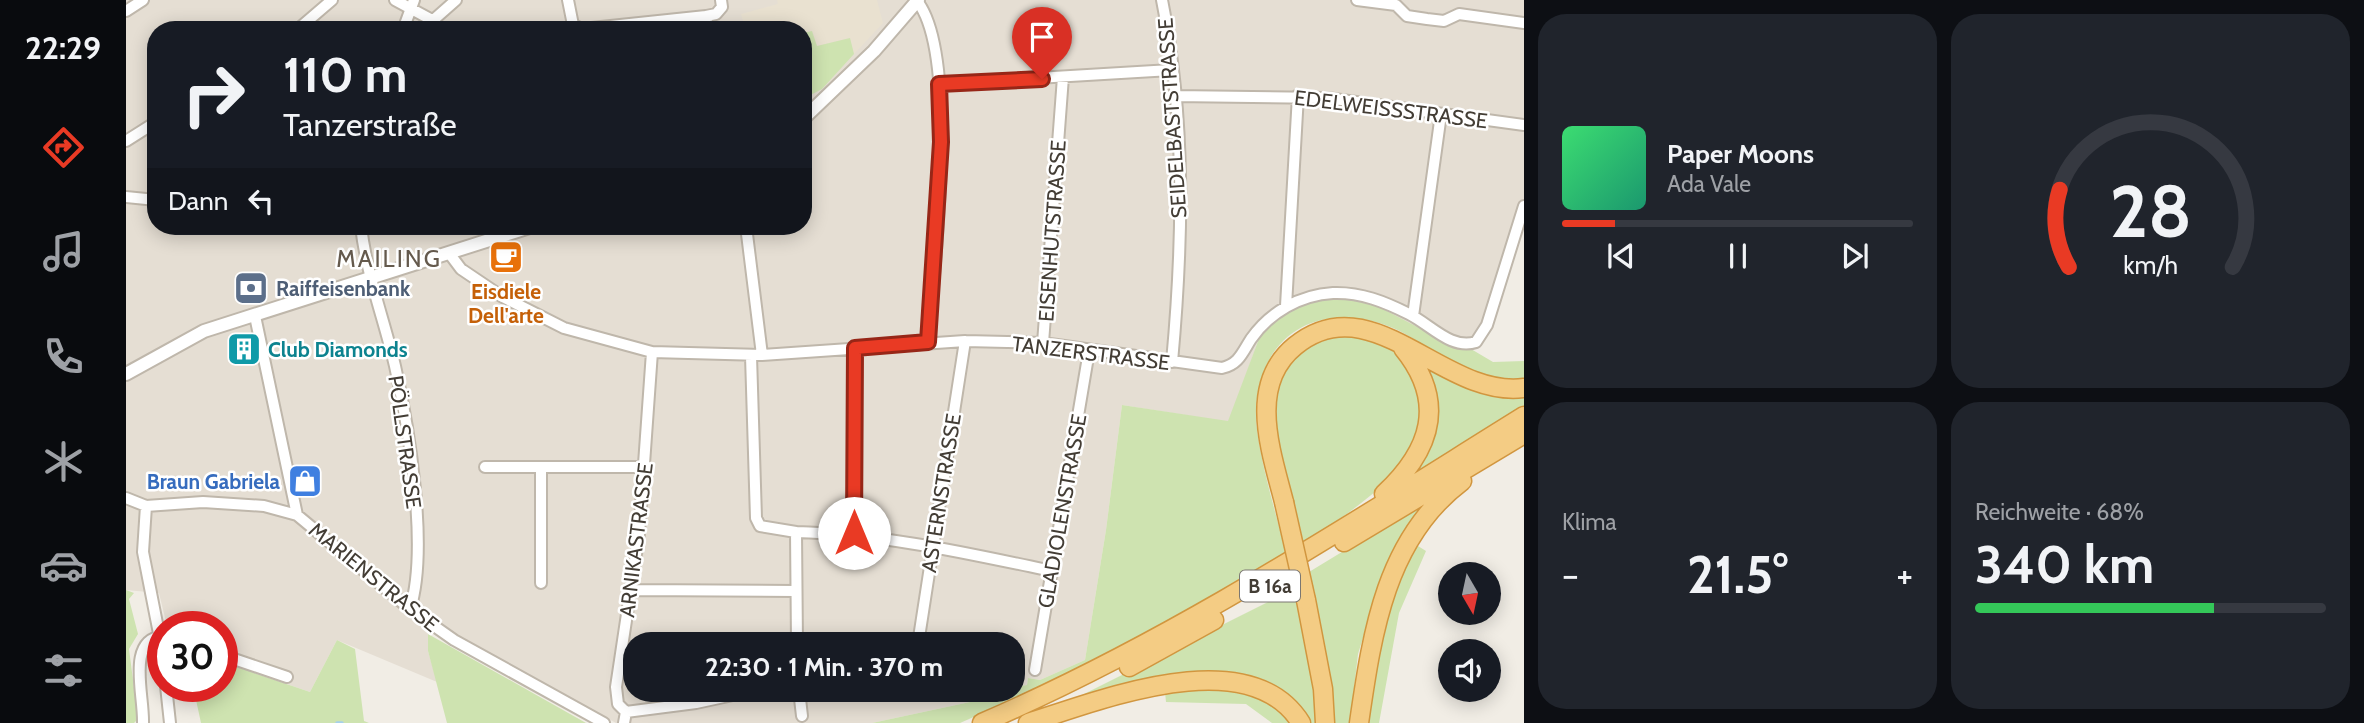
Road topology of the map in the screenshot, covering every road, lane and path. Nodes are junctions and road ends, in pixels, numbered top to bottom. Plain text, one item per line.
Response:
1 (332, 0) edge
2 (395, 0) edge
3 (456, 0) edge
4 (568, 0) edge
5 (721, 0) edge
6 (1162, 0) edge
7 (1357, 0) edge
8 (140, 1) edge
9 (917, 1) edge
10 (412, 5) edge
11 (126, 11) edge
12 (706, 16) junction
13 (432, 20) joint
14 (308, 21) edge
15 (572, 21) edge
16 (658, 21) edge
17 (707, 21) edge
18 (1524, 23) edge
19 (1171, 70) junction
20 (1063, 77) junction
21 (939, 84) junction
22 (1298, 95) junction
23 (1174, 96) junction
24 (812, 110) edge
25 (1441, 114) junction
26 (1524, 125) edge
27 (147, 128) edge
28 (126, 141) edge
29 (126, 197) edge
30 (147, 199) edge
31 (1524, 206) edge
32 (362, 235) edge
33 (505, 235) edge
34 (748, 235) edge
35 (449, 253) junction
36 (372, 277) junction
37 (1286, 306) junction
38 (255, 316) junction
39 (1413, 316) junction
40 (965, 341) junction
41 (928, 342) junction
42 (1043, 343) junction
43 (1401, 345) junction
44 (855, 348) junction
45 (1089, 351) junction
46 (652, 352) junction
47 (757, 356) junction
48 (1172, 362) junction
49 (126, 374) edge
50 (1524, 388) edge
51 (1524, 416) edge
52 (1524, 434) edge
53 (485, 467) dead end
54 (541, 467) junction
55 (645, 467) junction
56 (126, 498) edge
57 (146, 506) junction
58 (297, 515) junction
59 (1357, 520) junction
60 (796, 532) junction
61 (854, 533) junction
62 (933, 545) junction
63 (1052, 571) junction
64 (541, 583) dead end
65 (632, 590) junction
66 (796, 591) junction
67 (410, 609) junction
68 (156, 611) edge
69 (797, 632) edge
70 (920, 632) edge
71 (147, 640) edge
72 (238, 660) edge
73 (1035, 670) dead end
74 (287, 677) dead end
75 (168, 702) edge
76 (701, 702) edge
77 (800, 702) edge
78 (802, 716) dead end
79 (625, 717) edge
80 (170, 722) edge
81 (143, 723) edge
82 (604, 723) edge
83 (982, 723) edge
84 (1008, 723) edge
85 (1028, 723) edge
86 (1301, 723) edge
87 (1325, 723) edge
88 (1359, 723) edge

1 - 14 street
2 - 10 street
3 - 13 street
4 - 15 street
5 - 12 street
6 - 19 street, SEIDELBASTSTRASSE
7 - 18 street
8 - 11 street
9 - 21 street
9 - 24 street
10 - 13 street
12 - 16 street
12 - 17 street
19 - 20 street
19 - 23 street, SEIDELBASTSTRASSE
20 - 21 street
20 - 42 street, EISENHUTSTRASSE
21 - 41 street
22 - 23 street, EDELWEISSSTRASSE
22 - 25 street, EDELWEISSSTRASSE
22 - 37 street
23 - 48 street, SEIDELBASTSTRASSE
25 - 26 street, EDELWEISSSTRASSE
25 - 39 street
27 - 28 street
29 - 30 street
31 - 39 street, TANZERSTRASSE
32 - 36 street, PÖLLSTRASSE
33 - 35 street
34 - 47 street
35 - 36 street
35 - 46 street, TANZERSTRASSE
36 - 38 street
36 - 67 street, PÖLLSTRASSE
37 - 39 street, TANZERSTRASSE
37 - 48 street, TANZERSTRASSE
38 - 49 street
38 - 58 street
40 - 41 street, TANZERSTRASSE
40 - 42 street, TANZERSTRASSE
40 - 62 street, ASTERNSTRASSE
41 - 44 street, TANZERSTRASSE
42 - 45 street, TANZERSTRASSE
43 - 50 highway
43 - 59 highway
43 - 87 highway, bridge
44 - 47 street, TANZERSTRASSE
44 - 61 street
45 - 48 street, TANZERSTRASSE
45 - 63 street, GLADIOLENSTRASSE
46 - 47 street, TANZERSTRASSE
46 - 55 street, ARNIKASTRASSE
47 - 60 street
51 - 59 highway, B 16a
52 - 84 highway, B 16a
52 - 88 highway
53 - 54 street
54 - 55 street
54 - 64 street
55 - 65 street, ARNIKASTRASSE
56 - 57 street, MARIENSTRASSE
57 - 58 street, MARIENSTRASSE
57 - 68 street
58 - 67 street, MARIENSTRASSE
59 - 83 highway, B 16a
60 - 61 street
60 - 66 street
61 - 62 street
62 - 63 street
62 - 70 street, ASTERNSTRASSE
63 - 73 street, GLADIOLENSTRASSE
65 - 66 street
65 - 79 street, ARNIKASTRASSE
66 - 69 street
67 - 82 street, MARIENSTRASSE
71 - 81 street
72 - 74 street
75 - 80 street
76 - 79 street
77 - 78 street
85 - 86 highway

